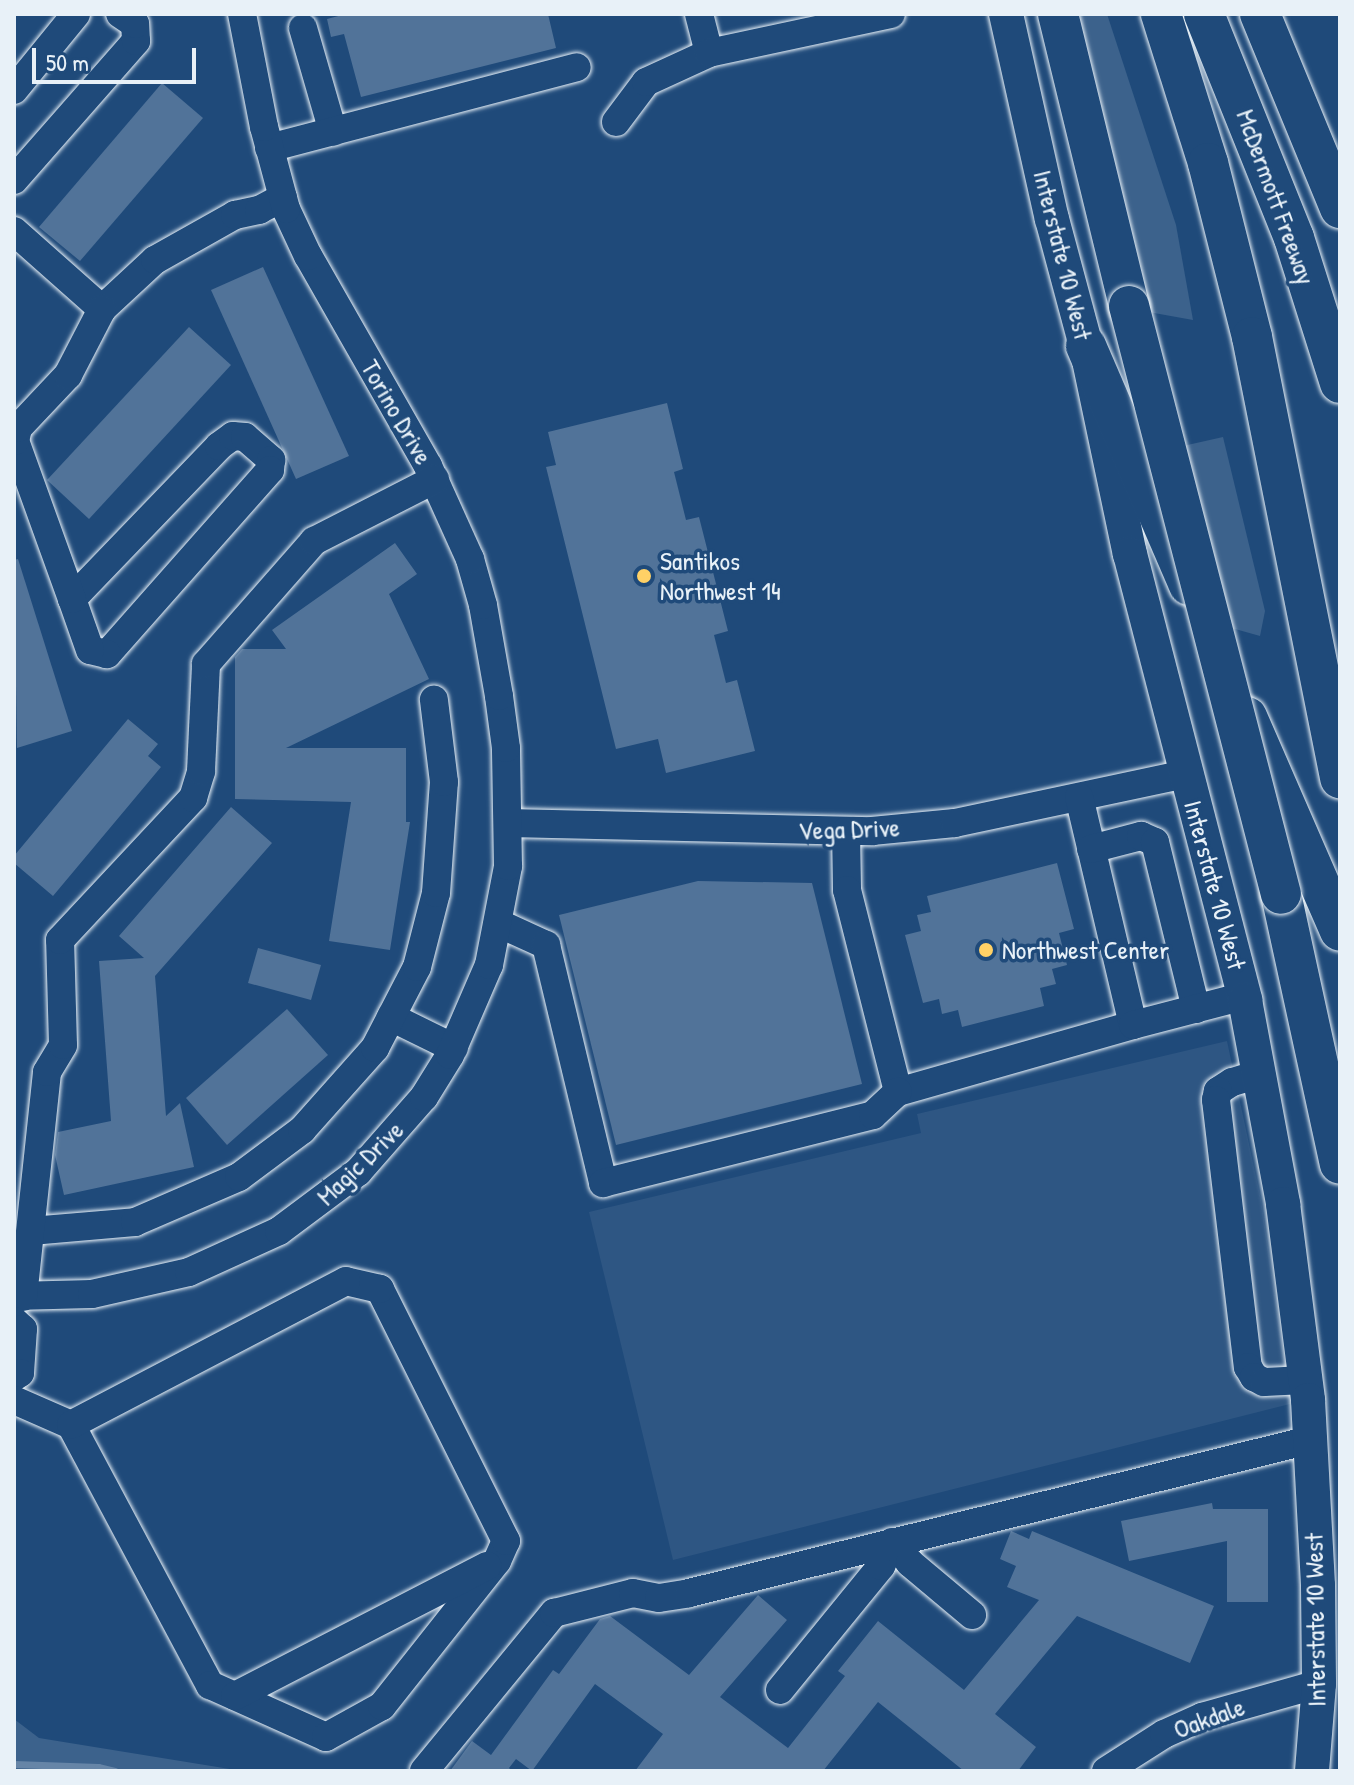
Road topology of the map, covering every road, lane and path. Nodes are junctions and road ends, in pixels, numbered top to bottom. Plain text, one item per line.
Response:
1 (76, 14) edge
2 (120, 14) edge
3 (242, 14) edge
4 (699, 14) edge
5 (891, 14) edge
6 (1006, 14) edge
7 (1058, 14) edge
8 (1161, 14) edge
9 (1204, 14) edge
10 (1260, 14) edge
11 (774, 27) edge
12 (303, 28) dead end
13 (709, 53) junction
14 (577, 67) dead end
15 (14, 90) edge
16 (616, 122) dead end
17 (1309, 131) junction
18 (333, 132) junction
19 (269, 148) junction
20 (14, 180) edge
21 (1340, 189) edge
22 (283, 197) junction
23 (1340, 208) edge
24 (14, 231) edge
25 (102, 309) junction
26 (1086, 346) junction
27 (1340, 383) edge
28 (16, 429) edge
29 (435, 479) junction
30 (72, 599) junction
31 (434, 700) dead end
32 (1185, 774) junction
33 (1340, 778) edge
34 (1079, 797) junction
35 (508, 823) junction
36 (846, 831) junction
37 (1091, 849) junction
38 (1281, 894) junction
39 (498, 923) junction
40 (1340, 931) edge
41 (1244, 996) junction
42 (1196, 1009) junction
43 (391, 1017) junction
44 (1133, 1025) junction
45 (454, 1048) junction
46 (1340, 1065) edge
47 (1259, 1074) junction
48 (898, 1092) junction
49 (1340, 1164) edge
50 (31, 1231) junction
51 (17, 1305) edge
52 (14, 1377) edge
53 (1305, 1380) junction
54 (14, 1400) edge
55 (71, 1425) junction
56 (1310, 1440) junction
57 (892, 1542) junction
58 (497, 1561) junction
59 (972, 1615) dead end
60 (1319, 1684) junction
61 (780, 1690) dead end
62 (235, 1696) junction
63 (424, 1771) edge
64 (1106, 1771) edge
65 (1312, 1771) edge

1 - 15 street
2 - 20 street
3 - 19 street, Torino Drive
4 - 13 street
5 - 11 street
6 - 26 main road, Interstate 10 West
7 - 38 highway, bridge
8 - 33 highway
9 - 27 highway, McDermott Freeway
10 - 17 highway, McDermott Freeway
11 - 13 street
12 - 18 street
13 - 16 street
14 - 18 street
17 - 21 highway
17 - 23 highway, McDermott Freeway
18 - 19 street
19 - 22 street, Torino Drive
22 - 25 street
22 - 29 street, Torino Drive
24 - 25 street
25 - 28 street
26 - 32 main road, Interstate 10 West
26 - 40 highway
28 - 30 street
29 - 35 street, Torino Drive
29 - 50 street
30 - 30 street
31 - 43 street
32 - 34 street, Vega Drive
32 - 41 main road, Interstate 10 West
34 - 36 street, Vega Drive
34 - 37 street
35 - 36 street, Vega Drive
35 - 39 street, Magic Drive
36 - 48 street
37 - 42 street
37 - 44 street
38 - 46 highway
38 - 49 highway
39 - 45 street, Magic Drive
39 - 48 street
41 - 42 street
41 - 47 main road, Interstate 10 West
42 - 44 street
43 - 45 street
43 - 50 street
44 - 48 street
45 - 51 street, Magic Drive
47 - 53 main road, Interstate 10 West
47 - 53 street
50 - 51 street
51 - 52 street
53 - 56 main road, Interstate 10 West
54 - 55 street
55 - 58 street
55 - 62 street
56 - 57 street
56 - 60 main road, Interstate 10 West
57 - 59 street
57 - 61 street
57 - 63 street
58 - 62 street
58 - 62 street
60 - 64 street, Oakdale
60 - 65 main road, Interstate 10 West

